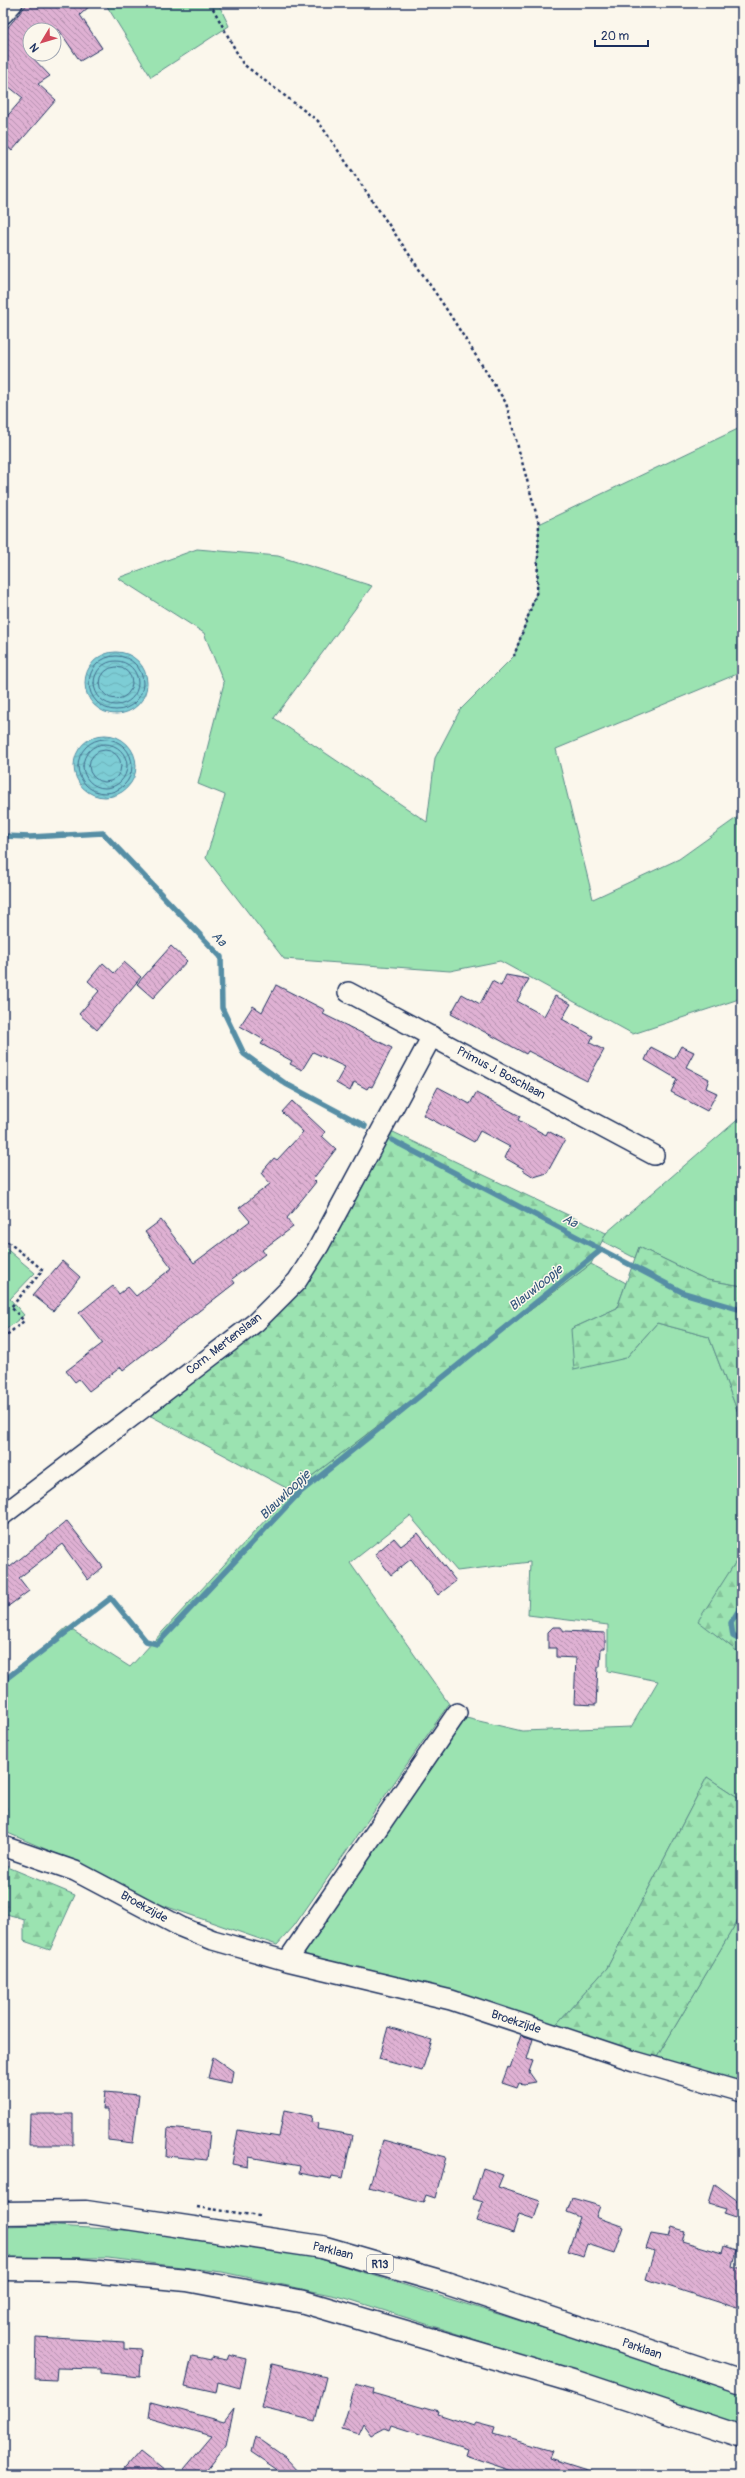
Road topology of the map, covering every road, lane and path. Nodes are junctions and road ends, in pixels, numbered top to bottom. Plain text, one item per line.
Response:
1 (13, 3) edge
2 (210, 3) edge
3 (3, 14) edge
4 (514, 656) dead end
5 (348, 992) dead end
6 (432, 1036) junction
7 (654, 1155) dead end
8 (3, 1238) edge
9 (3, 1338) edge
10 (3, 1515) edge
11 (457, 1713) dead end
12 (3, 1846) edge
13 (287, 1961) junction
14 (742, 2092) edge
15 (3, 2212) edge
16 (3, 2269) edge
17 (742, 2382) edge
18 (742, 2437) edge

1 - 3 street
2 - 4 path
5 - 6 street, Primus J. Boschlaan
6 - 7 street, Primus J. Boschlaan
6 - 10 street, Corn. Mertenslaan
8 - 9 path
11 - 13 street
12 - 13 street, Broekzijde
13 - 14 street, Broekzijde
15 - 17 main road, Parklaan / R13
16 - 18 main road

